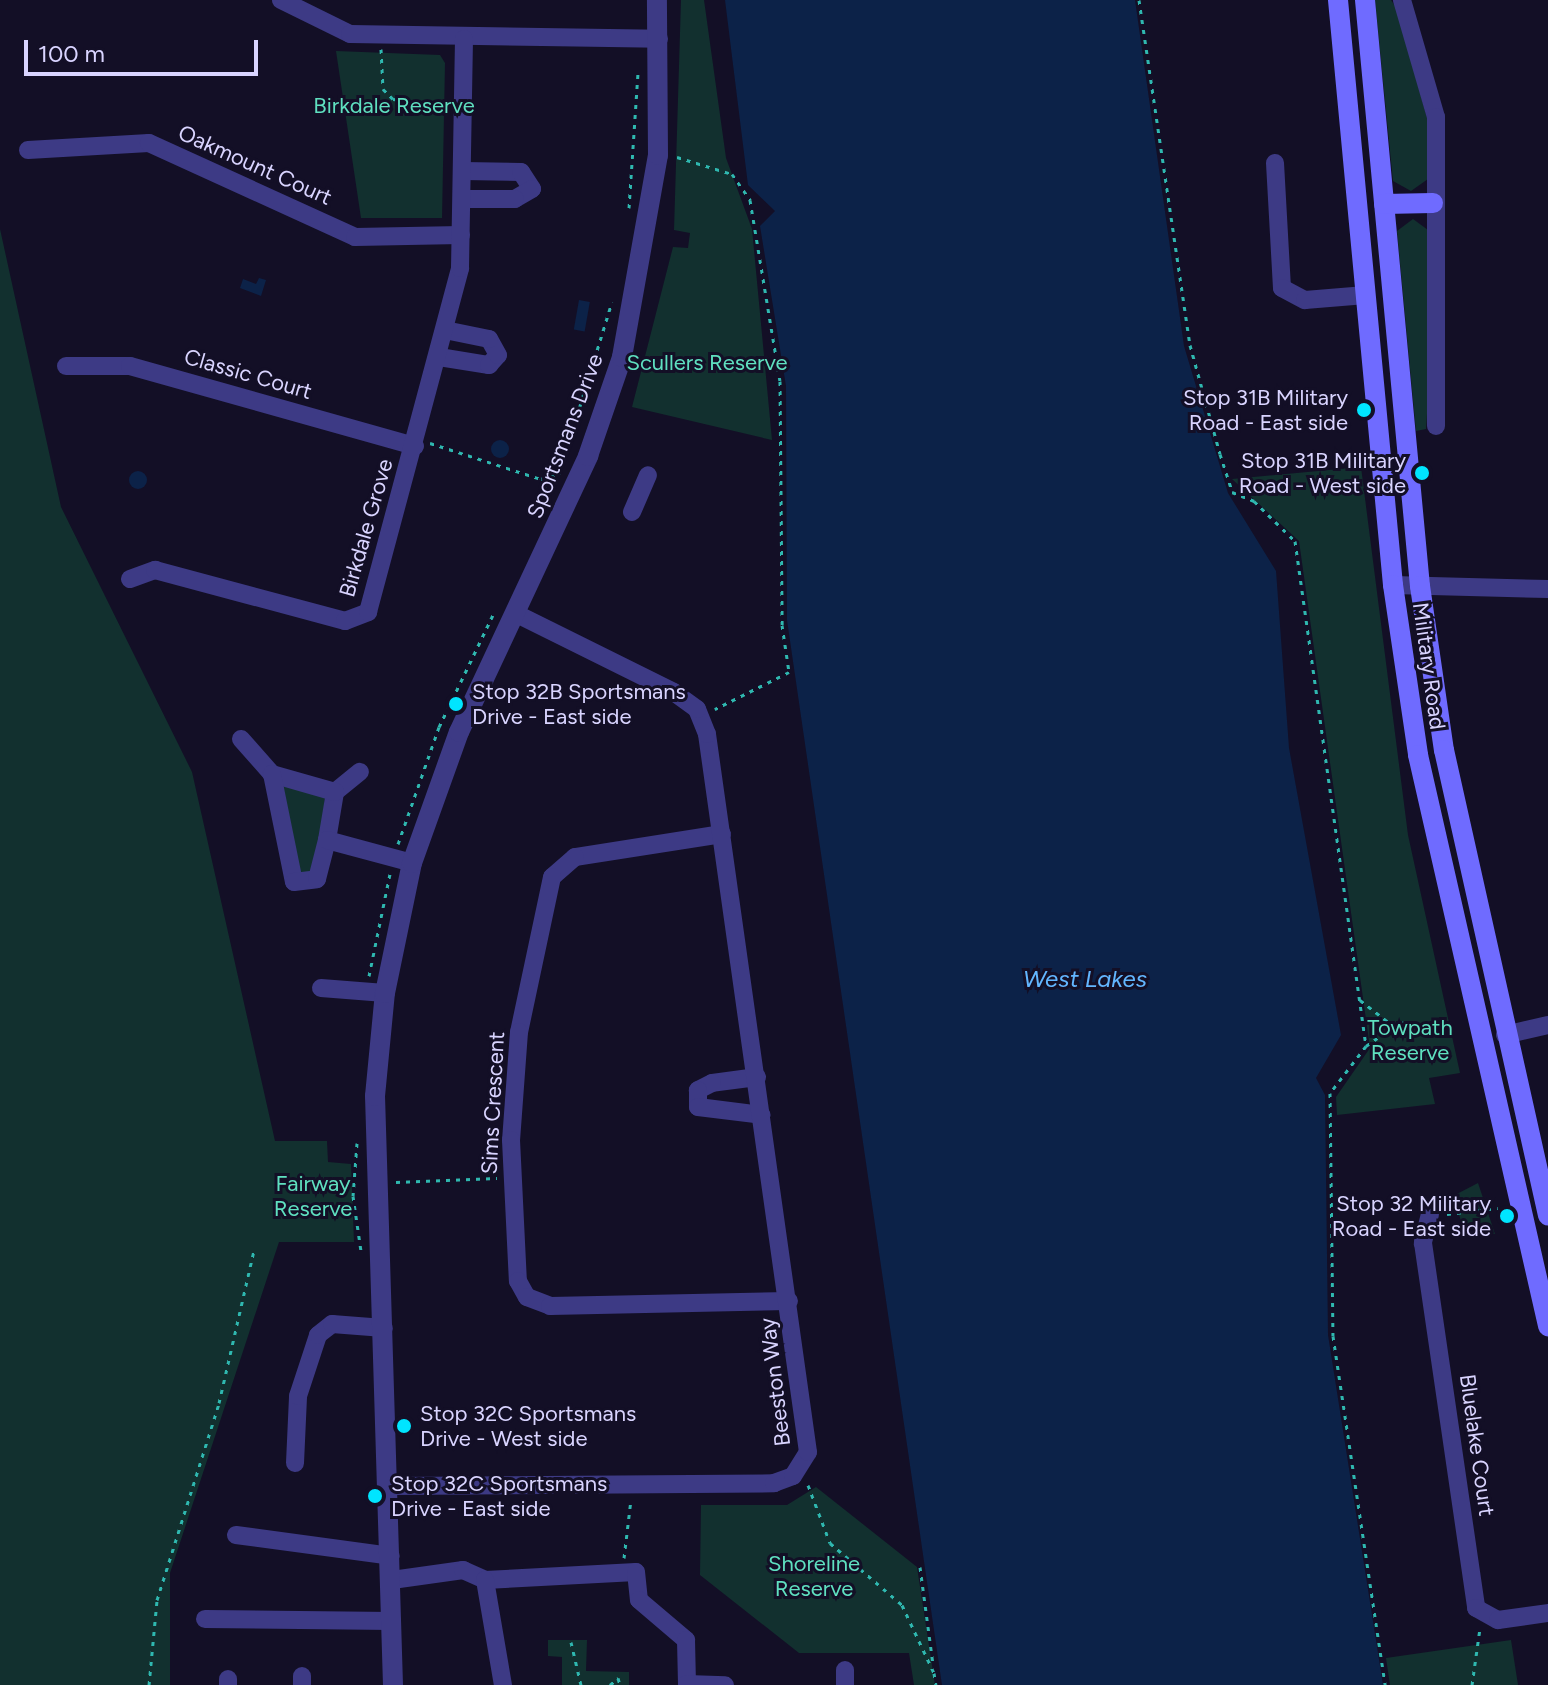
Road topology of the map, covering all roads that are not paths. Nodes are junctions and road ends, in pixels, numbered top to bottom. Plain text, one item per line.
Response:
1 (281, 0) edge
2 (657, 0) edge
3 (1338, 0) edge
4 (1365, 0) edge
5 (1402, 0) edge
6 (464, 39) junction
7 (649, 39) junction
8 (28, 150) dead end
9 (1275, 163) dead end
10 (463, 171) junction
11 (464, 199) junction
12 (1433, 203) junction
13 (1384, 204) junction
14 (461, 235) junction
15 (1366, 295) junction
16 (445, 330) junction
17 (439, 357) junction
18 (66, 366) dead end
19 (1436, 426) dead end
20 (415, 446) junction
21 (648, 475) dead end
22 (632, 512) dead end
23 (130, 579) dead end
24 (1393, 585) junction
25 (1420, 586) junction
26 (1548, 589) edge
27 (517, 614) junction
28 (241, 739) dead end
29 (360, 772) dead end
30 (272, 774) junction
31 (335, 792) junction
32 (722, 834) junction
33 (327, 840) junction
34 (412, 863) junction
35 (321, 988) dead end
36 (385, 993) junction
37 (1548, 1025) edge
38 (1505, 1035) junction
39 (757, 1077) junction
40 (762, 1115) junction
41 (1430, 1214) road end
42 (1548, 1216) edge
43 (789, 1301) junction
44 (1548, 1326) edge
45 (384, 1328) junction
46 (295, 1463) dead end
47 (390, 1486) junction
48 (236, 1535) dead end
49 (391, 1556) junction
50 (392, 1580) junction
51 (485, 1580) junction
52 (1548, 1613) edge
53 (205, 1619) dead end
54 (392, 1621) junction
55 (687, 1684) edge
56 (393, 1685) edge
57 (503, 1685) edge
58 (725, 1685) edge

1 - 6 street
2 - 7 street, Sportsmans Drive
3 - 15 main road, Military Road
4 - 13 main road, Military Road
5 - 12 street
6 - 7 street
6 - 10 street, Birkdale Grove
7 - 27 street, Sportsmans Drive
8 - 14 street, Oakmount Court
9 - 15 street
10 - 11 street, Birkdale Grove
10 - 11 street
11 - 14 street, Birkdale Grove
12 - 13 main road
12 - 19 street
13 - 25 main road, Military Road
14 - 16 street, Birkdale Grove
15 - 24 main road, Military Road
16 - 17 street, Birkdale Grove
16 - 17 street
17 - 20 street, Birkdale Grove
18 - 20 street, Classic Court
20 - 23 street, Birkdale Grove
21 - 22 street
24 - 25 street
24 - 44 main road, Military Road
25 - 26 street
25 - 38 main road, Military Road
27 - 32 street, Beeston Way
27 - 34 street, Sportsmans Drive
28 - 30 street
29 - 31 street
30 - 31 street
30 - 33 street
31 - 33 street
32 - 39 street, Beeston Way
32 - 43 street, Sims Crescent
33 - 34 street
34 - 36 street, Sportsmans Drive
35 - 36 street
36 - 45 street, Sportsmans Drive
37 - 38 street
38 - 42 main road, Military Road
39 - 40 street, Beeston Way
39 - 40 street
40 - 43 street, Beeston Way
41 - 52 street, Bluelake Court
43 - 47 street, Beeston Way
45 - 46 street
45 - 47 street, Sportsmans Drive
47 - 49 street, Sportsmans Drive
48 - 49 street
49 - 50 street, Sportsmans Drive
50 - 51 street
50 - 54 street, Sportsmans Drive
51 - 55 street
51 - 57 street
53 - 54 street
54 - 56 street, Sportsmans Drive
55 - 58 street

